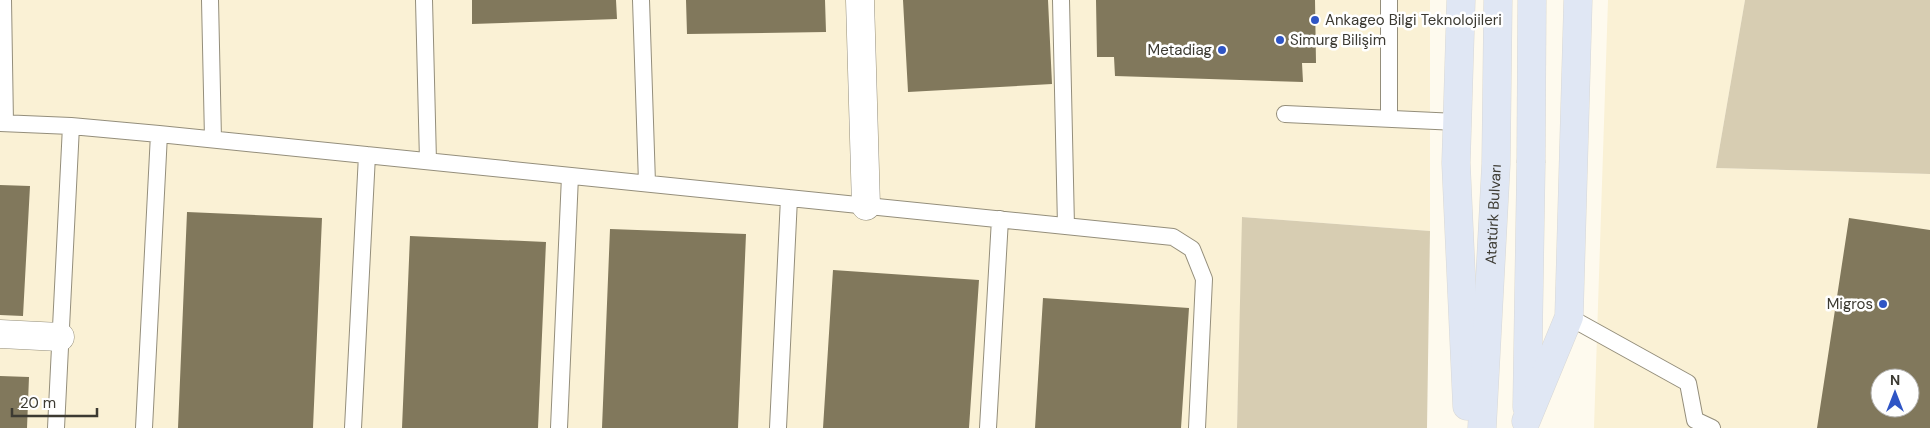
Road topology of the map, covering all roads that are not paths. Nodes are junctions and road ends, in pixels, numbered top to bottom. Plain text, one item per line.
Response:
1 (3, 0) edge
2 (210, 0) edge
3 (424, 0) edge
4 (641, 0) edge
5 (860, 0) edge
6 (1061, 0) edge
7 (1390, 0) edge
8 (1462, 0) edge
9 (1498, 0) edge
10 (1532, 0) edge
11 (1578, 0) edge
12 (1285, 114) dead end
13 (1389, 119) junction
14 (1457, 122) junction
15 (3, 123) edge
16 (71, 126) junction
17 (159, 134) junction
18 (212, 139) junction
19 (367, 155) junction
20 (428, 161) junction
21 (570, 176) junction
22 (647, 183) junction
23 (789, 198) junction
24 (866, 206) junction
25 (1000, 219) junction
26 (1066, 226) junction
27 (1569, 317) junction
28 (0, 334) edge
29 (60, 337) junction
30 (1527, 425) edge
31 (56, 428) edge
32 (144, 428) edge
33 (353, 428) edge
34 (559, 428) edge
35 (778, 428) edge
36 (988, 428) edge
37 (1197, 428) edge
38 (1468, 428) edge
39 (1482, 428) edge
40 (1712, 428) edge

1 - 15 lane
2 - 18 lane
3 - 20 lane
4 - 22 lane
5 - 24 street
6 - 26 lane
7 - 13 lane
8 - 14 main road
9 - 39 main road, Atatürk Bulvarı
10 - 30 main road, bridge
11 - 27 main road
12 - 13 lane
13 - 14 lane
14 - 38 main road
15 - 16 lane
16 - 17 lane
16 - 29 lane
17 - 18 lane
17 - 32 lane
18 - 19 lane
19 - 20 lane
19 - 33 lane
20 - 21 lane
21 - 22 lane
21 - 34 lane
22 - 23 lane
23 - 24 lane
23 - 35 lane
24 - 25 lane
25 - 26 lane
25 - 36 lane
26 - 37 lane
27 - 30 main road
27 - 40 lane
28 - 29 street
29 - 31 lane

